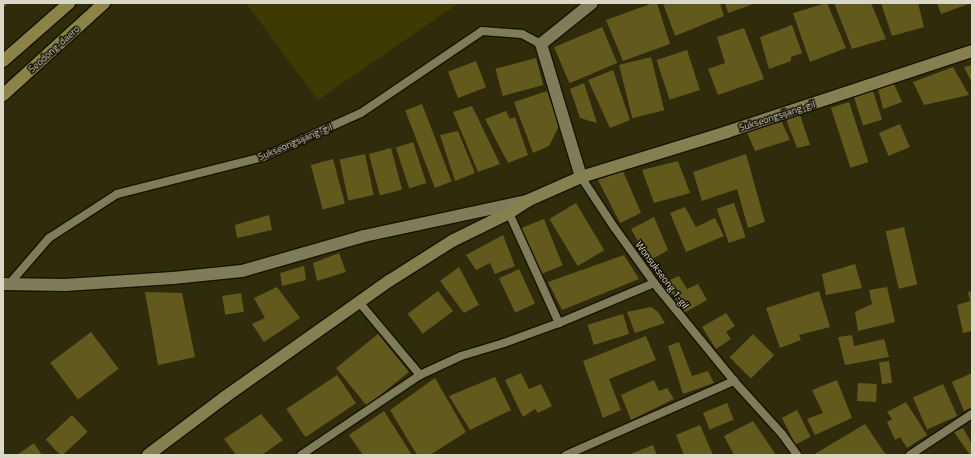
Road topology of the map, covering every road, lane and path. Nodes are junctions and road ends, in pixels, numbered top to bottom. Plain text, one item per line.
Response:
1 (69, 3) edge
2 (104, 3) edge
3 (592, 3) edge
4 (541, 44) junction
5 (972, 52) edge
6 (3, 60) edge
7 (3, 95) edge
8 (581, 177) junction
9 (529, 200) junction
10 (509, 213) junction
11 (7, 283) edge
12 (654, 283) junction
13 (359, 302) junction
14 (559, 323) junction
15 (420, 375) junction
16 (734, 380) junction
17 (972, 414) edge
18 (148, 455) edge
19 (301, 455) edge
20 (566, 455) edge
21 (797, 455) edge
22 (910, 455) edge

1 - 6 main road
2 - 7 main road, Seodong-daero
3 - 4 street
4 - 8 street
4 - 11 lane, Sukseongsijang-gil
5 - 8 street, Sukseongsijang-gil
8 - 9 street, Sukseongsijang-gil
8 - 12 lane, Wonsukseong 1-gil
9 - 10 street, Sukseongsijang-gil
9 - 11 street, Sukseongsijang-gil
10 - 13 street, Sukseongsijang-gil
10 - 14 lane
12 - 14 lane
12 - 16 lane, Wonsukseong 1-gil
13 - 15 lane
13 - 18 street, Sukseongsijang-gil
14 - 15 lane
15 - 19 lane
16 - 20 lane
16 - 21 lane, Wonsukseong 1-gil
17 - 22 lane

